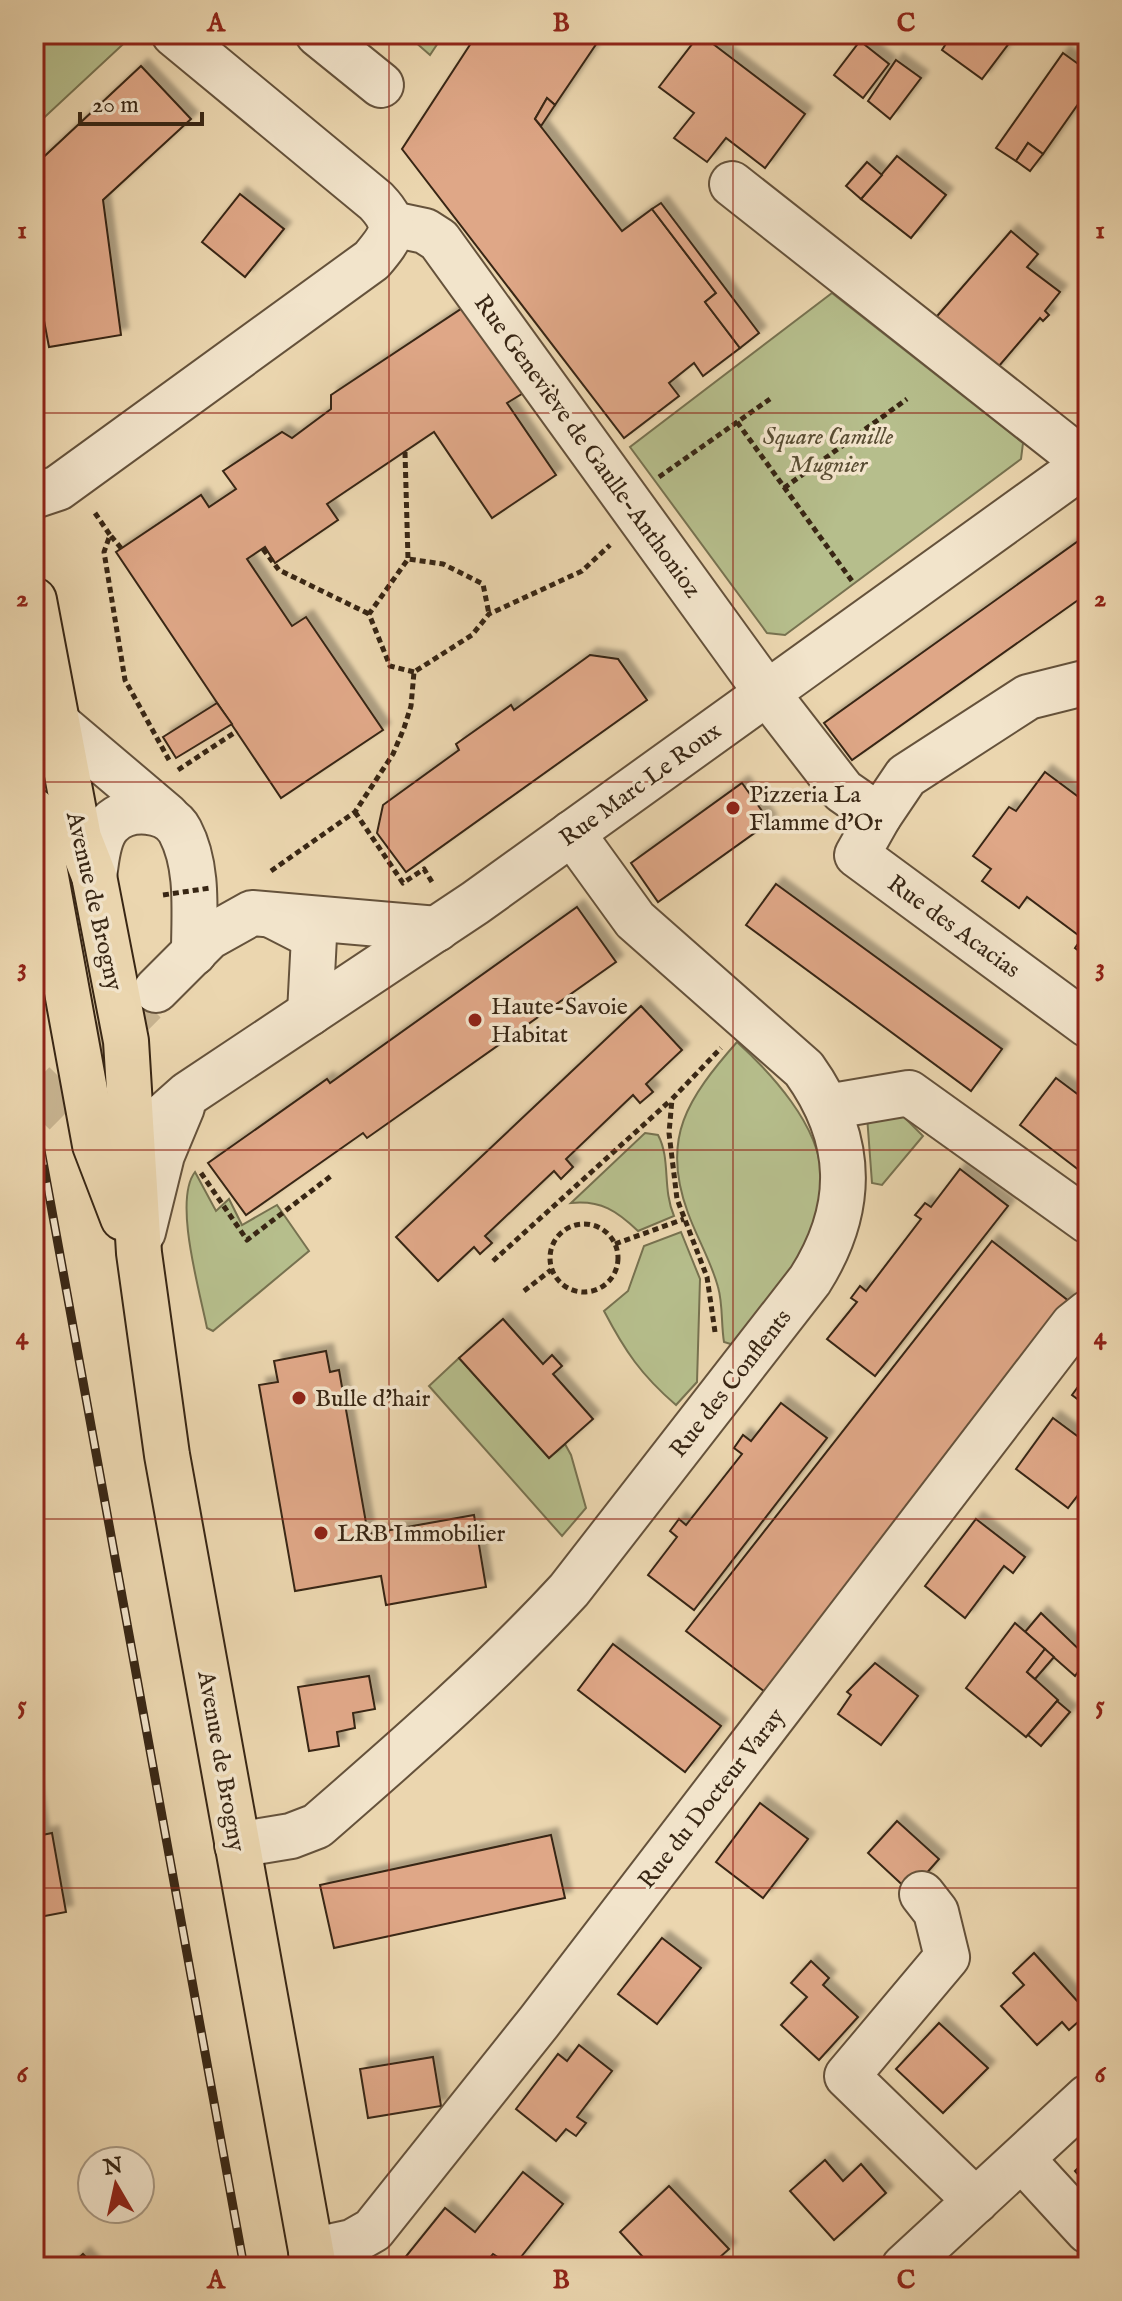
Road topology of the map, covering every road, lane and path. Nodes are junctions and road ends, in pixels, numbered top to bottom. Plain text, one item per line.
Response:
1 (174, 34) edge
2 (318, 34) edge
3 (381, 85) dead end
4 (732, 184) dead end
5 (392, 224) junction
6 (770, 399) dead end
7 (907, 399) dead end
8 (737, 422) junction
9 (405, 452) dead end
10 (1087, 462) edge
11 (53, 487) edge
12 (784, 488) junction
13 (633, 508) junction
14 (110, 535) junction
15 (121, 548) dead end
16 (263, 549) dead end
17 (408, 559) junction
18 (34, 600) edge
19 (369, 614) junction
20 (489, 614) junction
21 (875, 615) junction
22 (414, 672) junction
23 (1088, 682) edge
24 (767, 693) junction
25 (45, 708) edge
26 (237, 731) dead end
27 (175, 771) junction
28 (167, 796) junction
29 (34, 811) edge
30 (355, 812) junction
31 (879, 816) junction
32 (572, 833) junction
33 (94, 876) junction
34 (210, 888) dead end
35 (268, 892) junction
36 (163, 895) dead end
37 (438, 912) junction
38 (314, 937) junction
39 (194, 953) junction
40 (382, 966) junction
41 (156, 990) tunnel mouth
42 (67, 993) junction
43 (310, 1013) junction
44 (748, 1020) junction
45 (1088, 1025) edge
46 (126, 1041) junction
47 (672, 1099) junction
48 (127, 1100) junction
49 (827, 1107) junction
50 (181, 1111) junction
51 (118, 1165) junction
52 (331, 1176) dead end
53 (684, 1219) junction
54 (1088, 1221) edge
55 (615, 1244) junction
56 (139, 1253) junction
57 (493, 1261) dead end
58 (551, 1270) junction
59 (524, 1291) dead end
60 (1088, 1313) edge
61 (715, 1334) dead end
62 (237, 1845) junction
63 (922, 1894) dead end
64 (1088, 2097) edge
65 (1022, 2159) junction
66 (976, 2201) junction
67 (1088, 2231) edge
68 (312, 2259) edge
69 (904, 2267) edge

1 - 5 street
2 - 3 street
4 - 10 street, Rue Marc Le Roux
5 - 11 street
5 - 13 street, Rue Geneviève de Gaulle-Anthonioz
6 - 8 path
7 - 12 path
8 - 12 path
8 - 13 path
9 - 17 path
10 - 21 street, Rue Marc Le Roux
11 - 14 path
12 - 21 path
13 - 20 path
13 - 24 street, Rue Geneviève de Gaulle-Anthonioz
14 - 15 path
14 - 27 path
16 - 19 path
17 - 19 path
17 - 20 path
18 - 25 main road, Avenue de Brogny
19 - 22 path
20 - 22 path
21 - 24 street, Rue Marc Le Roux
22 - 30 path
23 - 31 street, Rue des Acacias
24 - 31 street
24 - 32 street, Rue Marc Le Roux
25 - 28 street
25 - 33 main road, Avenue de Brogny
26 - 27 path
27 - 28 path
28 - 33 street
28 - 39 street
29 - 42 main road, Avenue de Brogny
30 - 35 path
30 - 37 path
31 - 45 street, Rue des Acacias
32 - 37 street, Rue Marc Le Roux
32 - 44 street, Rue des Conflents
33 - 46 main road, Avenue de Brogny
34 - 36 path, bridge
35 - 37 street
35 - 38 street
35 - 39 street
37 - 40 street, Rue Marc Le Roux
38 - 40 street
38 - 43 street
39 - 41 street
40 - 43 street, Rue Marc Le Roux
42 - 48 street
42 - 51 main road, Avenue de Brogny
43 - 50 street, Rue Marc Le Roux
44 - 47 path
44 - 49 street, Rue des Conflents
46 - 48 main road, Avenue de Brogny
46 - 50 street
47 - 53 path
47 - 57 path
48 - 50 street
48 - 51 main road, Avenue de Brogny
49 - 54 street
49 - 62 street, Rue des Conflents
50 - 51 street, Rue Marc Le Roux
50 - 52 path
50 - 56 street
51 - 56 main road, Avenue de Brogny
53 - 55 path
53 - 61 path
55 - 58 path
55 - 58 path
56 - 62 main road, Avenue de Brogny
58 - 59 path
60 - 68 street, Rue du Docteur Varay
62 - 68 main road, Avenue de Brogny
63 - 66 street
64 - 65 street
65 - 66 street
65 - 67 street
66 - 69 street

